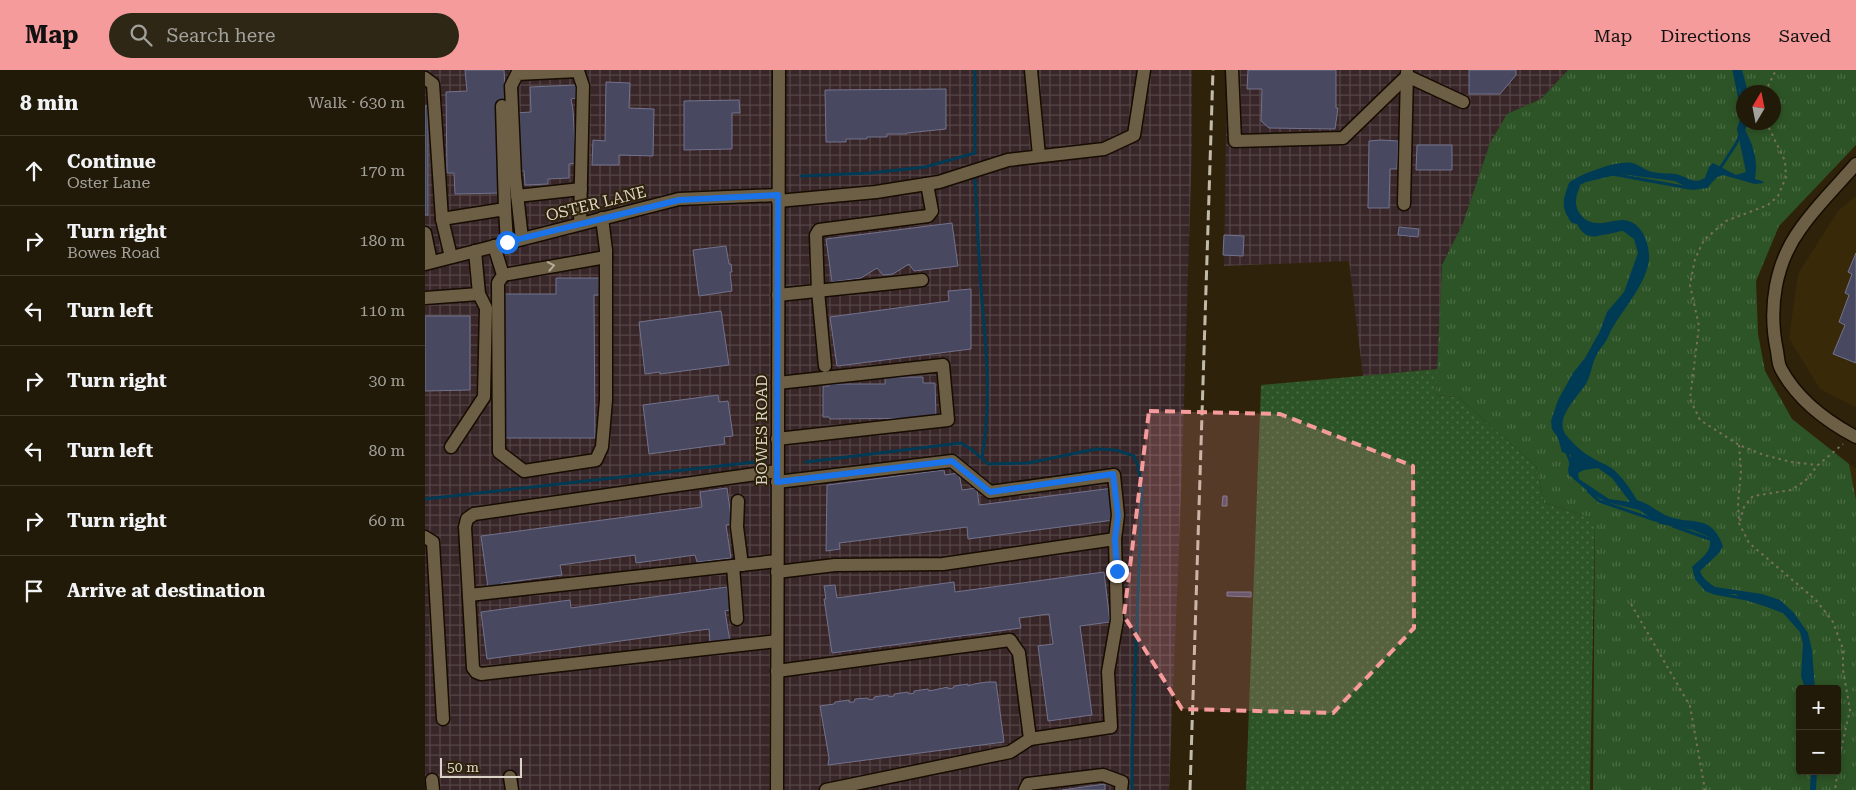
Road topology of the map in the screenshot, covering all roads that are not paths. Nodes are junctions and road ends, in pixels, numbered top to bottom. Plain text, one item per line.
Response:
1 (779, 70) edge
2 (1031, 70) edge
3 (1144, 70) edge
4 (1232, 70) edge
5 (1407, 73) edge
6 (425, 78) edge
7 (1463, 102) dead end
8 (502, 106) dead end
9 (1039, 156) junction
10 (1856, 164) edge
11 (927, 184) junction
12 (581, 189) junction
13 (517, 196) junction
14 (778, 198) junction
15 (1404, 204) dead end
16 (505, 209) junction
17 (602, 218) junction
18 (443, 219) junction
19 (580, 224) junction
20 (425, 233) edge
21 (522, 238) junction
22 (507, 242) junction
23 (494, 246) junction
24 (475, 251) junction
25 (606, 256) junction
26 (451, 257) junction
27 (428, 263) edge
28 (503, 275) junction
29 (922, 280) dead end
30 (818, 290) junction
31 (479, 294) junction
32 (778, 295) junction
33 (425, 298) edge
34 (825, 366) dead end
35 (777, 383) junction
36 (1854, 436) edge
37 (777, 439) junction
38 (451, 447) dead end
39 (777, 476) junction
40 (738, 501) dead end
41 (425, 537) edge
42 (1115, 539) junction
43 (737, 566) junction
44 (777, 566) junction
45 (469, 595) junction
46 (737, 619) dead end
47 (777, 641) junction
48 (777, 671) junction
49 (443, 719) dead end
50 (1030, 739) junction
51 (510, 777) dead end
52 (512, 790) edge
53 (777, 790) edge
54 (826, 790) edge
55 (1025, 790) edge
56 (1121, 790) edge

1 - 14 street, BOWES ROAD
2 - 9 street
3 - 9 street, OSTER LANE
4 - 5 street
5 - 7 street
5 - 15 street
6 - 18 street
8 - 16 street
9 - 11 street, OSTER LANE
10 - 36 street
11 - 14 street, OSTER LANE
11 - 30 street
12 - 13 street
12 - 13 street
12 - 19 street
13 - 21 street
14 - 17 street, OSTER LANE
14 - 32 street, BOWES ROAD
16 - 18 street
16 - 22 street
17 - 19 street, OSTER LANE
17 - 25 street
18 - 26 street
19 - 21 street, OSTER LANE
20 - 27 street
21 - 22 street, OSTER LANE
22 - 23 street, OSTER LANE
23 - 24 street, OSTER LANE
23 - 28 street
24 - 26 street, OSTER LANE
24 - 31 street
28 -> 25 street
25 - 28 street
26 - 27 street, OSTER LANE
29 - 30 street
30 - 32 street
30 - 34 street
31 - 33 street
31 - 38 street
32 - 35 street, BOWES ROAD
35 - 37 street, BOWES ROAD
35 - 37 street
37 - 39 street, BOWES ROAD
39 - 42 street
39 - 44 street, BOWES ROAD
39 - 45 street
40 - 43 street
41 - 49 street
42 - 44 street
42 - 50 street
43 - 44 street
43 - 45 street
43 - 46 street
44 - 47 street, BOWES ROAD
45 - 47 street
47 - 48 street, BOWES ROAD
48 - 50 street
48 - 53 street, BOWES ROAD
50 - 54 street
51 - 52 street
55 - 56 street

